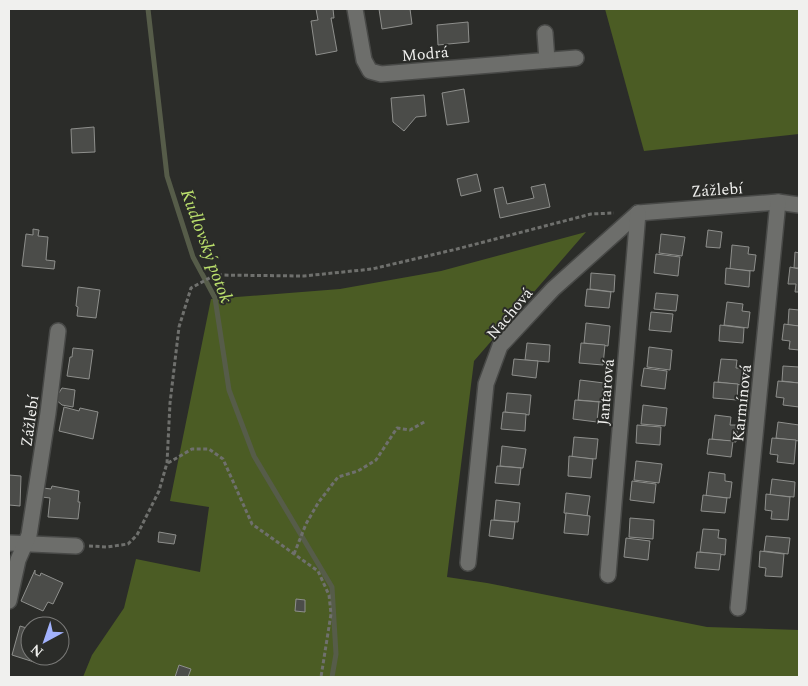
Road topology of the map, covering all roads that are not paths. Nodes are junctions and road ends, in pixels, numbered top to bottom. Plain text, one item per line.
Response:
1 (355, 9) edge
2 (546, 33) dead end
3 (576, 58) dead end
4 (547, 60) junction
5 (778, 202) junction
6 (799, 205) edge
7 (638, 212) junction
8 (58, 331) dead end
9 (9, 543) edge
10 (25, 545) junction
11 (76, 546) road end
12 (468, 564) dead end
13 (608, 574) dead end
14 (9, 602) edge
15 (738, 608) dead end

1 - 4 street, Modrá
2 - 4 street
3 - 4 street, Modrá
5 - 6 street, Zážlebí
5 - 7 street, Zážlebí
5 - 15 street, Karmínová
7 - 12 street, Nachová
7 - 13 street, Jantarová
8 - 10 street, Zážlebí
9 - 10 street
10 - 11 street
10 - 14 street, Zážlebí

